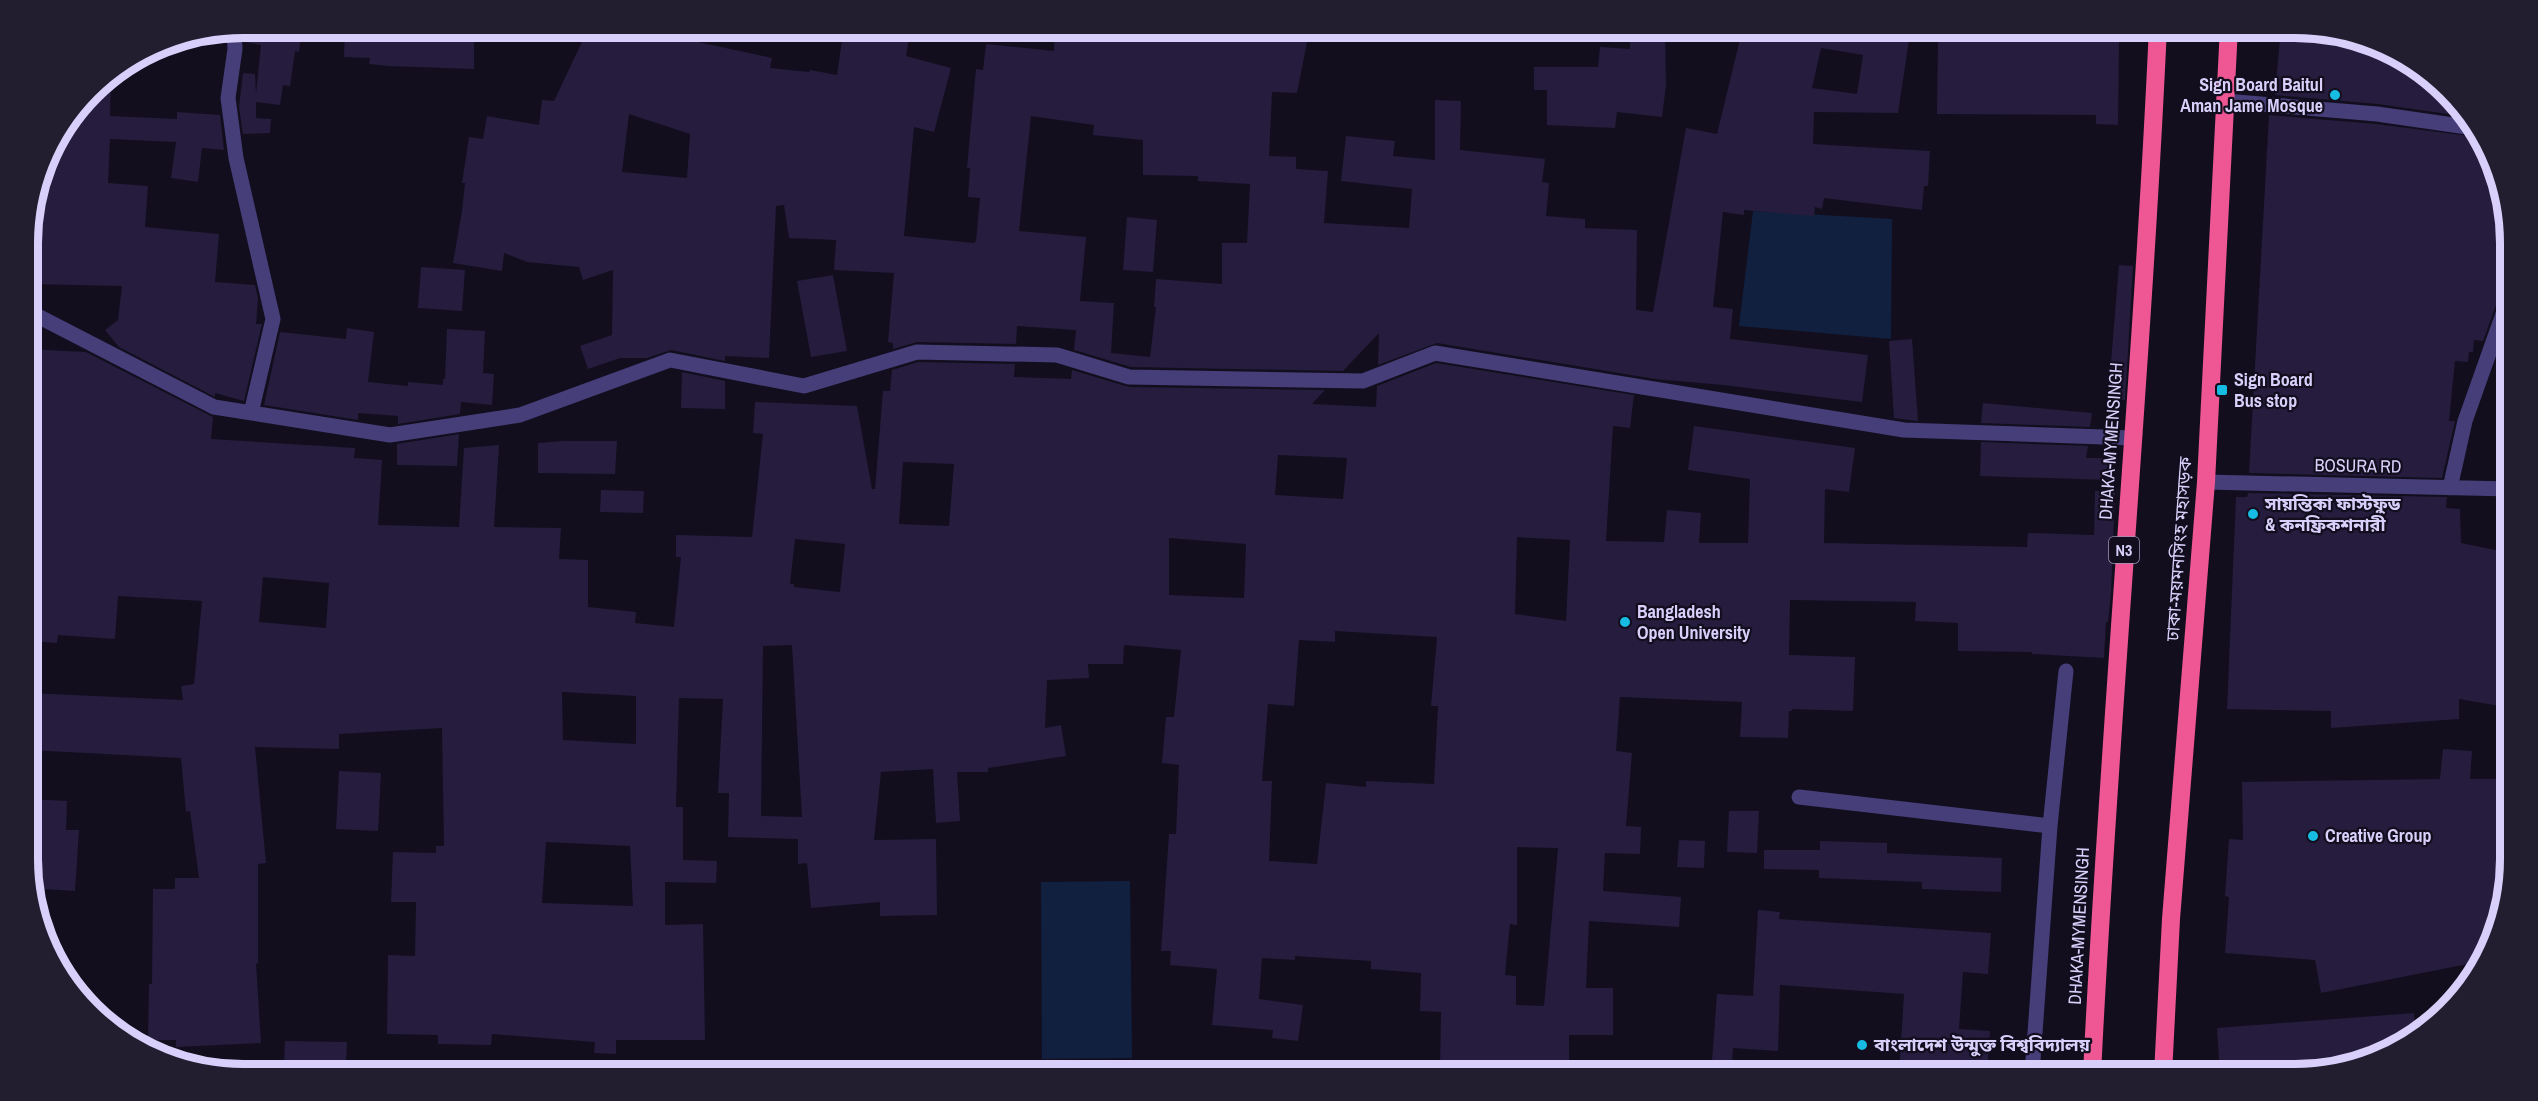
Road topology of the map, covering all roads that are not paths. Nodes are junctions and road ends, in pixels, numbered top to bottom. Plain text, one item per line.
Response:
1 (234, 38) edge
2 (2157, 38) edge
3 (2228, 38) edge
4 (2224, 101) junction
5 (2464, 127) edge
6 (38, 316) edge
7 (2500, 322) edge
8 (250, 413) junction
9 (2132, 438) junction
10 (2205, 482) junction
11 (2450, 488) junction
12 (2500, 489) edge
13 (2066, 671) dead end
14 (1799, 797) dead end
15 (2050, 826) junction
16 (2033, 1063) edge
17 (2093, 1063) edge
18 (2164, 1063) edge

1 - 8 street
2 - 9 highway, DHAKA-MYMENSINGH / N3
3 - 4 highway, ঢাকা-ময়মনসিংহ মহাসড়ক
4 - 5 street
4 - 10 highway, ঢাকা-ময়মনসিংহ মহাসড়ক
6 - 8 street
7 - 11 street
8 - 9 street
9 - 17 highway, DHAKA-MYMENSINGH / N3
10 - 11 street, BOSURA RD
10 - 18 highway, ঢাকা-ময়মনসিংহ মহাসড়ক
11 - 12 street, BOSURA RD
13 - 15 street
14 - 15 street
15 - 16 street

